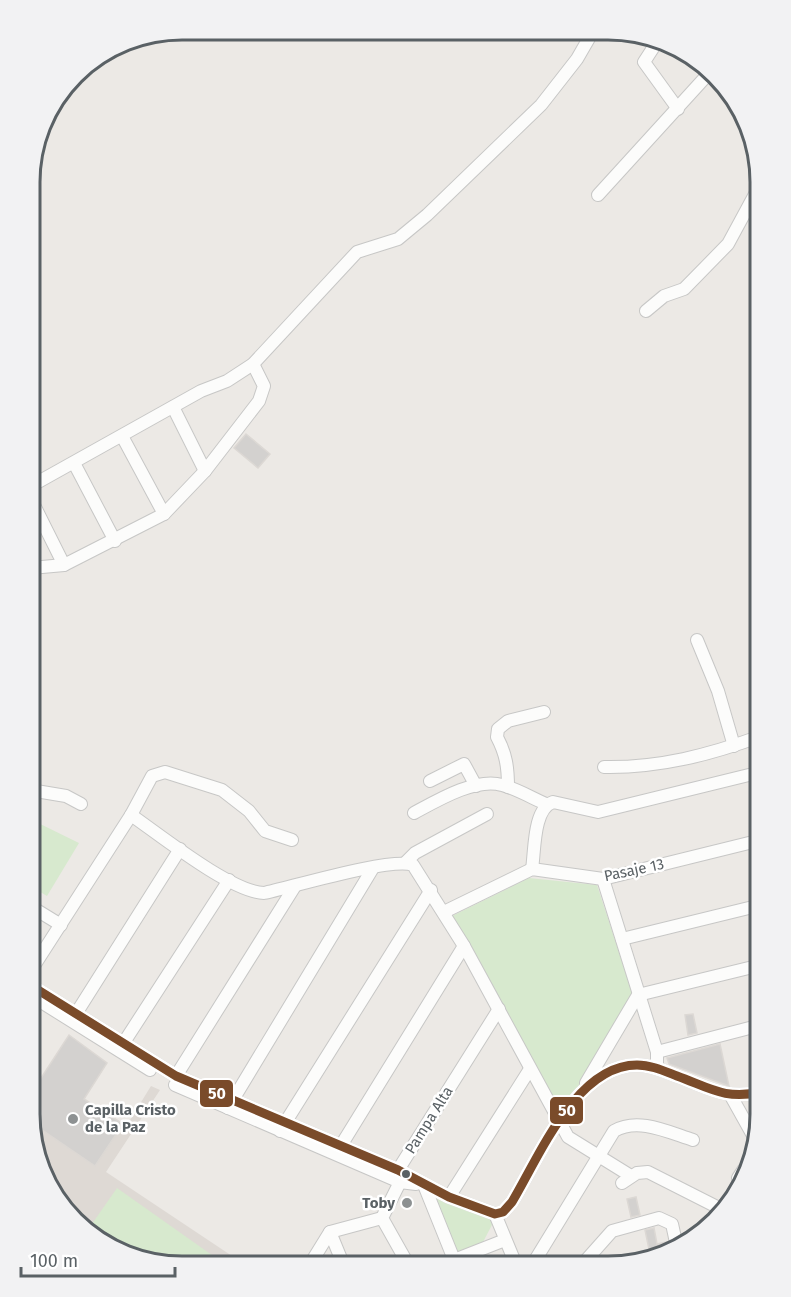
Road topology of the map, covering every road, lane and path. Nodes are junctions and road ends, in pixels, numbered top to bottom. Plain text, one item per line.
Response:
1 (588, 40) edge
2 (653, 48) edge
3 (705, 78) edge
4 (678, 109) junction
5 (598, 195) dead end
6 (750, 203) edge
7 (646, 312) dead end
8 (253, 364) junction
9 (173, 407) junction
10 (122, 436) junction
11 (74, 463) junction
12 (205, 471) junction
13 (40, 481) edge
14 (164, 514) junction
15 (40, 517) edge
16 (115, 541) junction
17 (64, 566) junction
18 (40, 567) edge
19 (698, 640) dead end
20 (544, 712) dead end
21 (750, 740) edge
22 (734, 746) junction
23 (604, 767) dead end
24 (750, 775) edge
25 (430, 781) dead end
26 (476, 786) junction
27 (508, 787) junction
28 (40, 791) edge
29 (81, 804) dead end
30 (546, 804) junction
31 (414, 813) dead end
32 (487, 814) dead end
33 (130, 815) junction
34 (292, 840) dead end
35 (750, 843) edge
36 (180, 849) junction
37 (406, 862) junction
38 (373, 867) junction
39 (532, 869) junction
40 (603, 879) junction
41 (229, 880) junction
42 (295, 886) junction
43 (431, 890) junction
44 (750, 908) edge
45 (40, 912) edge
46 (444, 912) junction
47 (61, 925) junction
48 (622, 939) junction
49 (464, 946) junction
50 (40, 957) edge
51 (750, 968) edge
52 (40, 992) edge
53 (638, 995) junction
54 (40, 1000) edge
55 (499, 1009) junction
56 (74, 1017) junction
57 (750, 1028) edge
58 (121, 1047) junction
59 (657, 1052) junction
60 (657, 1068) junction
61 (530, 1069) junction
62 (176, 1076) junction
63 (582, 1089) junction
64 (750, 1093) edge
65 (731, 1096) junction
66 (230, 1105) junction
67 (559, 1124) junction
68 (282, 1127) junction
69 (749, 1129) edge
70 (693, 1140) dead end
71 (338, 1151) junction
72 (598, 1156) junction
73 (399, 1176) junction
74 (423, 1185) junction
75 (449, 1197) junction
76 (716, 1206) edge
77 (495, 1214) junction
78 (382, 1218) junction
79 (330, 1232) junction
80 (675, 1239) edge
81 (505, 1240) junction
82 (315, 1256) edge
83 (341, 1256) edge
84 (403, 1256) edge
85 (452, 1256) edge
86 (470, 1256) edge
87 (512, 1256) edge
88 (538, 1256) edge
89 (590, 1256) edge

1 - 8 street
2 - 4 street
3 - 4 street
4 - 5 street
6 - 7 street
8 - 9 street
8 - 12 street
9 - 10 street
9 - 12 street
10 - 11 street
10 - 14 street
11 - 13 street
11 - 16 street
12 - 14 street
14 - 16 street
15 - 17 street
16 - 17 street
17 - 18 street
19 - 22 street
20 - 27 street
21 - 22 street
22 - 23 street
24 - 30 street
25 - 26 street
26 - 27 street
26 - 31 street
27 - 30 street
28 - 29 street
30 - 39 street
32 - 37 street
33 - 34 street
33 - 36 street
33 - 47 street
35 - 40 street, Pasaje 13
36 - 41 street
36 - 56 street
37 - 38 street
37 - 43 street
38 - 42 street
38 - 66 street
39 - 40 street, Pasaje 13
39 - 46 street
40 - 48 street
41 - 42 street
41 - 58 street
42 - 62 street
43 - 46 street
43 - 68 street
44 - 48 street
45 - 47 street
46 - 49 street
47 - 50 street
48 - 53 street
49 - 55 street
49 - 71 street
51 - 53 street
52 - 56 street
53 - 59 street
53 - 63 street
54 - 56 street
55 - 61 street
55 - 73 street, Pampa Alta
56 - 58 street
57 - 59 street
58 - 62 street
58 - 66 street
59 - 60 street
60 - 63 street
60 - 65 street
61 - 67 street
61 - 75 street
62 - 66 street
63 - 67 street
64 - 65 street
65 - 69 street
66 - 68 street
67 - 72 street
67 - 77 street
68 - 71 street
70 - 72 street
71 - 73 street
72 - 76 street
72 - 88 street
73 - 74 street
73 - 78 street, Pampa Alta
74 - 75 street
74 - 85 street
75 - 77 street
77 - 81 street
78 - 79 street
78 - 84 street
79 - 82 street
79 - 83 street
80 - 89 street
81 - 86 street
81 - 87 street

